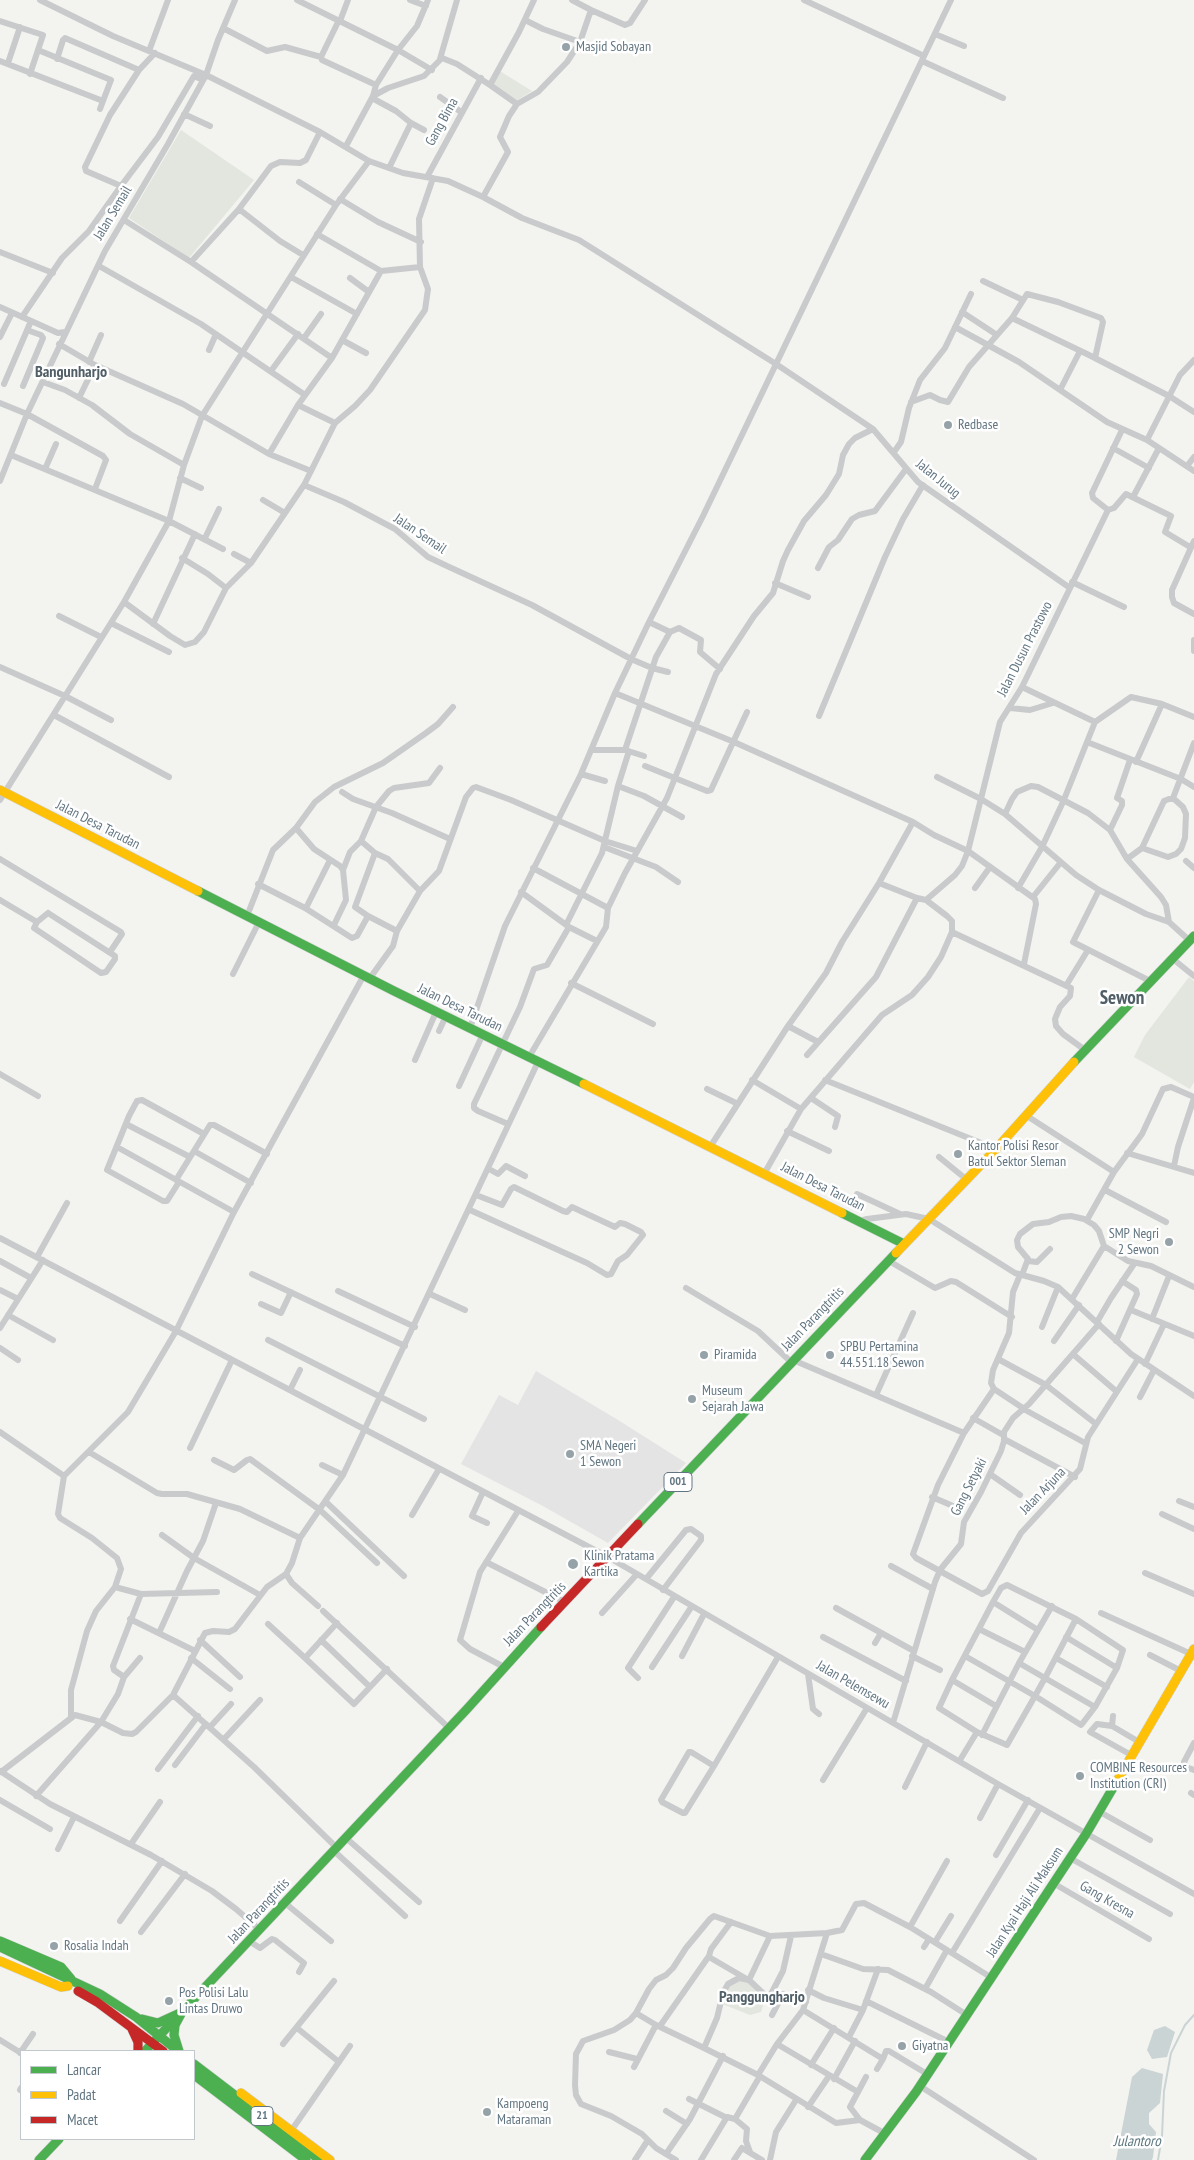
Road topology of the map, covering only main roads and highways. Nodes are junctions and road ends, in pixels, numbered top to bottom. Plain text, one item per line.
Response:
1 (2, 794) edge
2 (1192, 938) edge
3 (904, 1244) junction
4 (1192, 1656) edge
5 (2, 1947) edge
6 (0, 1960) edge
7 (69, 1982) junction
8 (80, 1988) junction
9 (182, 2012) junction
10 (136, 2018) junction
11 (130, 2026) junction
12 (156, 2040) junction
13 (138, 2050) edge
14 (146, 2050) edge
15 (162, 2050) edge
16 (176, 2050) edge
17 (178, 2050) edge
18 (195, 2065) edge
19 (205, 2073) junction
20 (195, 2076) edge
21 (238, 2109) junction
22 (58, 2140) edge
23 (39, 2160) edge
24 (298, 2160) edge
25 (306, 2160) edge
26 (320, 2160) edge
27 (330, 2160) edge
28 (865, 2160) edge

1 - 3 main road, Jalan Desa Tarudan
2 - 3 main road, Jalan Parangtritis / 001
3 - 9 main road, Jalan Parangtritis / 001
4 - 28 main road, Jalan Kyai Haji Ali Maksum
5 - 7 main road
6 - 7 main road
7 - 8 main road
8 - 10 main road
8 - 11 main road
9 - 10 main road
9 - 12 main road, Jalan Parangtritis / 001
9 - 17 main road
10 - 12 main road
11 - 12 main road
11 - 13 main road
12 - 14 main road, Jalan Parangtritis
12 - 15 main road
12 - 16 main road
18 - 19 main road, 21
19 - 26 main road, 21
19 - 27 main road
20 - 21 main road, 21
21 - 24 main road
21 - 25 main road, 21
22 - 23 main road

